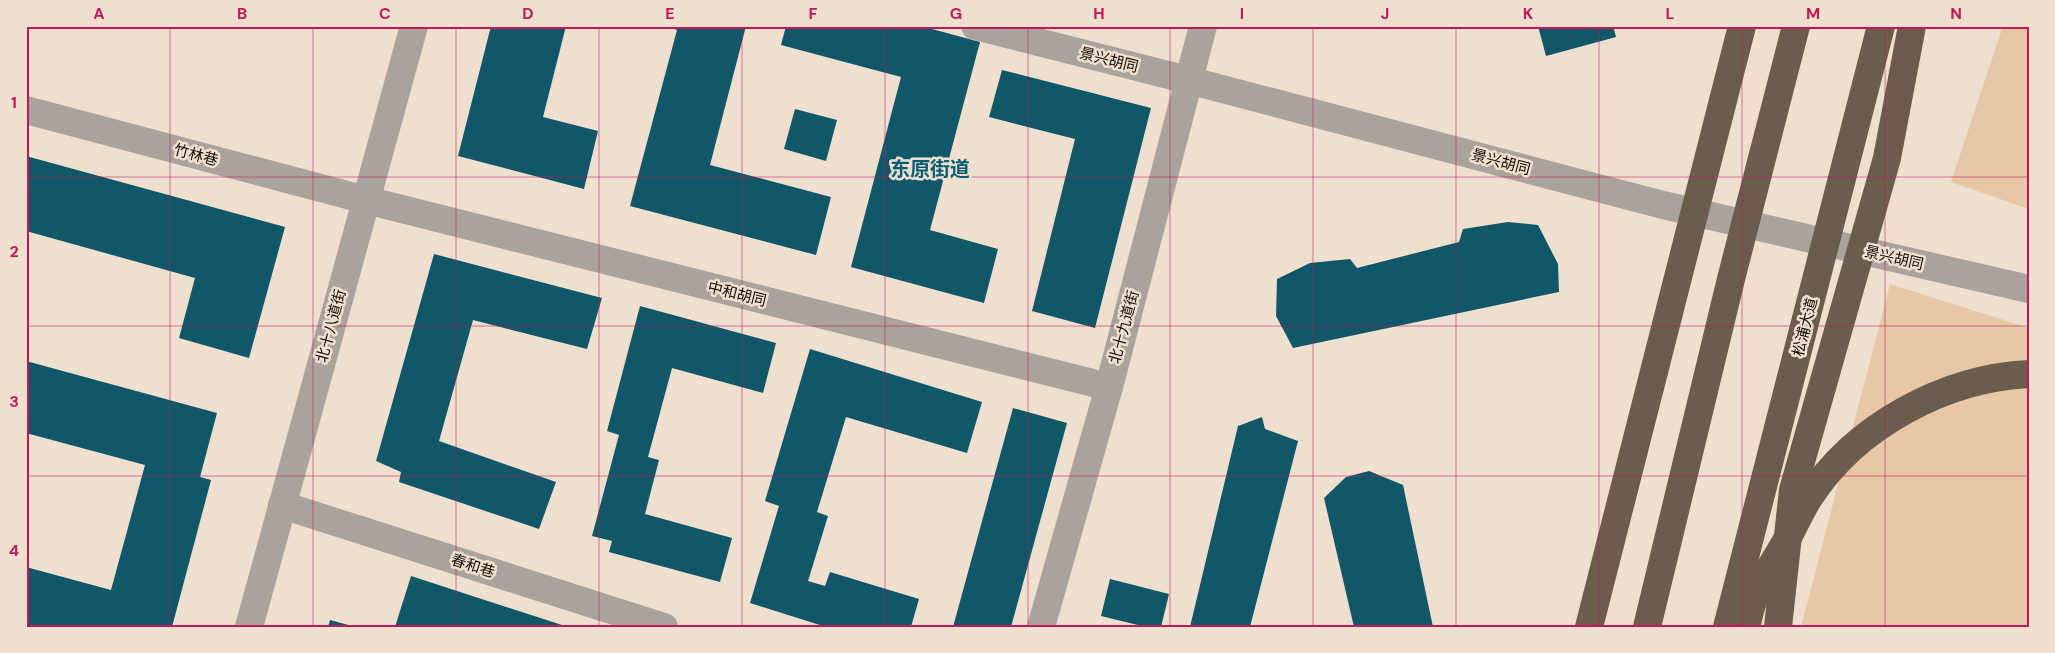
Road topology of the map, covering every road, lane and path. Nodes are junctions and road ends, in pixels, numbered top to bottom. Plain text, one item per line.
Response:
1 (414, 26) edge
2 (975, 26) edge
3 (1203, 26) edge
4 (1742, 26) edge
5 (1796, 26) edge
6 (1881, 26) edge
7 (1912, 26) edge
8 (1188, 80) junction
9 (26, 110) edge
10 (366, 200) junction
11 (2029, 289) edge
12 (2029, 374) edge
13 (1109, 387) junction
14 (282, 505) junction
15 (248, 627) edge
16 (664, 627) edge
17 (1041, 627) edge
18 (1589, 627) edge
19 (1647, 627) edge
20 (1727, 627) edge
21 (1746, 627) edge
22 (1778, 627) edge

1 - 10 street, 北十八道街
2 - 8 street, 景兴胡同
3 - 8 street, 北十九道街
4 - 18 highway, bridge
5 - 19 highway, bridge
6 - 20 highway, 松浦大道, bridge
7 - 22 highway, bridge
8 - 11 street, 景兴胡同
8 - 13 street, 北十九道街
9 - 10 street, 竹林巷
10 - 13 street, 中和胡同
10 - 14 street, 北十八道街
12 - 21 highway
13 - 17 street, 北十九道街
14 - 15 street, 北十八道街
14 - 16 street, 春和巷

